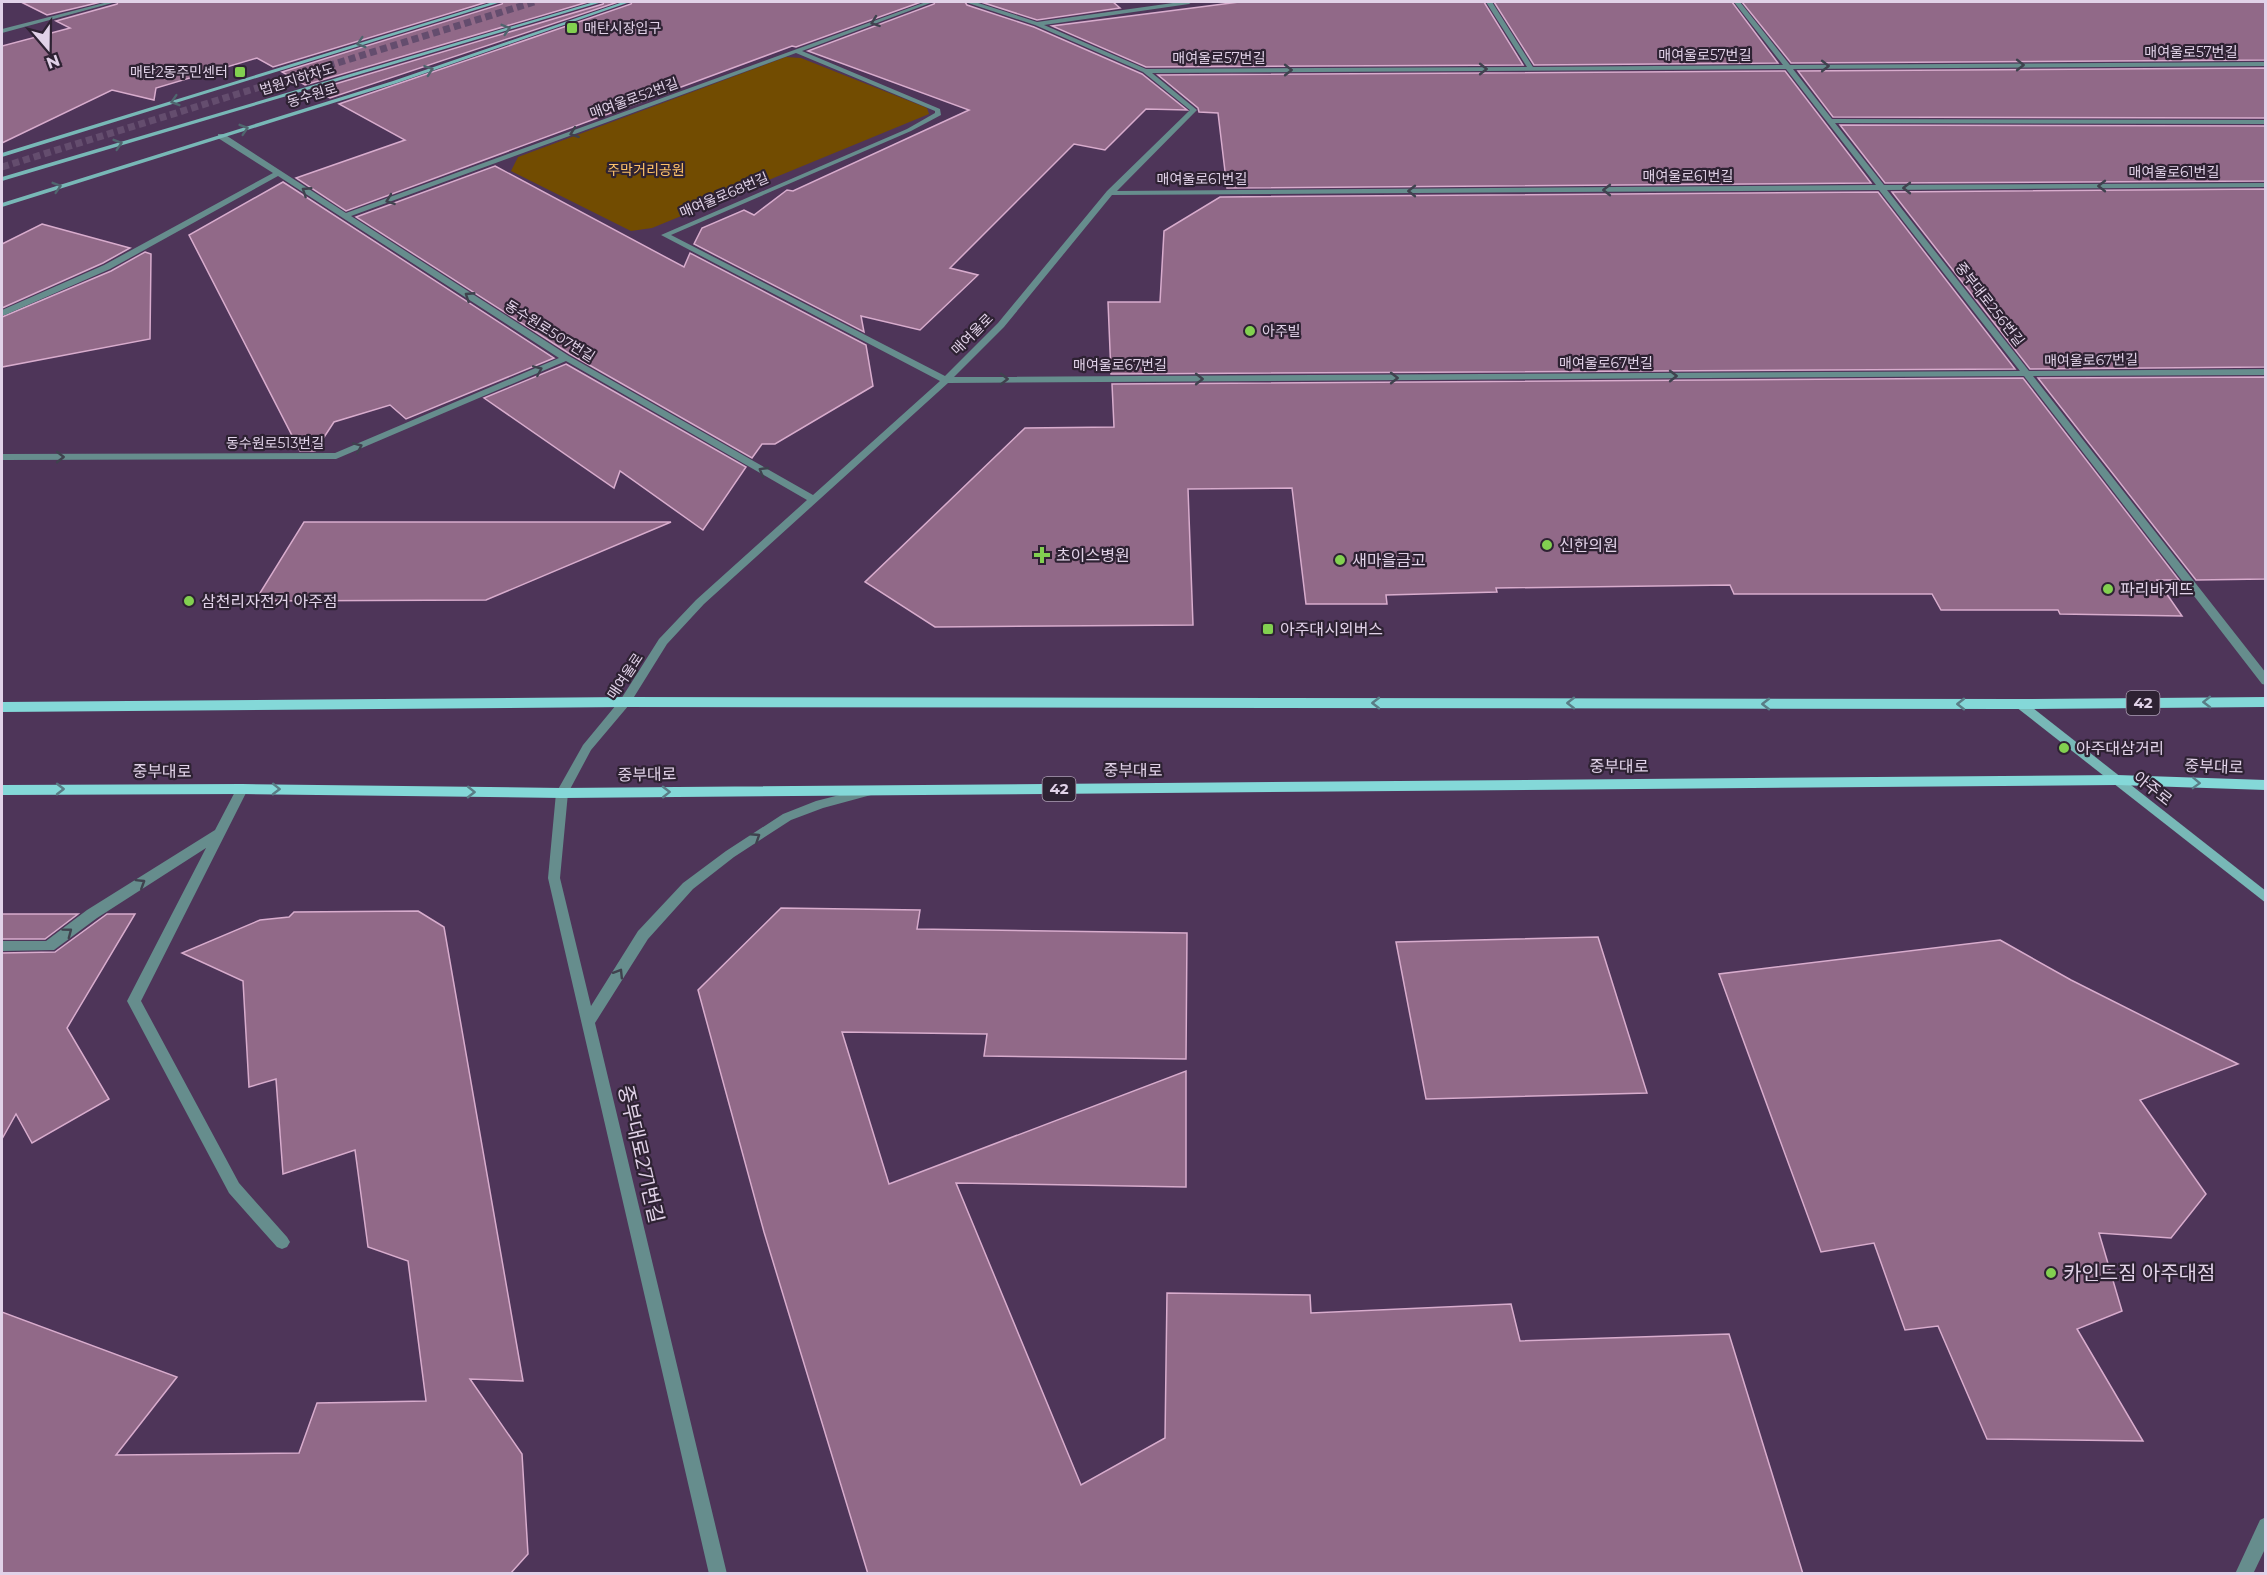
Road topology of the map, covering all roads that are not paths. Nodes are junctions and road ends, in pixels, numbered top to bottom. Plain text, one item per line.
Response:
1 (113, 2) edge
2 (498, 2) edge
3 (599, 2) edge
4 (627, 2) edge
5 (930, 2) edge
6 (970, 2) edge
7 (1190, 2) edge
8 (1489, 2) edge
9 (1737, 2) edge
10 (1036, 24) junction
11 (2, 32) edge
12 (797, 51) junction
13 (2265, 64) edge
14 (1788, 66) junction
15 (1531, 68) junction
16 (1145, 71) junction
17 (1830, 121) junction
18 (2265, 122) edge
19 (221, 136) junction
20 (2, 155) edge
21 (278, 173) junction
22 (2, 179) edge
23 (2265, 185) edge
24 (1881, 188) junction
25 (1110, 193) junction
26 (2, 205) edge
27 (345, 216) junction
28 (2, 314) edge
29 (566, 358) junction
30 (2265, 372) edge
31 (2028, 375) junction
32 (946, 380) junction
33 (2, 457) edge
34 (814, 500) junction
35 (2265, 681) edge
36 (625, 702) junction
37 (2265, 702) edge
38 (2020, 704) junction
39 (2, 706) edge
40 (587, 748) joint
41 (2117, 780) junction
42 (2265, 785) edge
43 (242, 789) junction
44 (2, 790) edge
45 (872, 790) junction
46 (562, 793) junction
47 (221, 832) junction
48 (2265, 898) edge
49 (2, 946) edge
50 (588, 1022) junction
51 (282, 1242) dead end
52 (2265, 1526) edge
53 (718, 1574) edge
54 (2244, 1574) edge

1 - 11 street
2 -> 20 main road
22 -> 3 main road, 법원지하차도
19 -> 4 main road, 동수원로
5 -> 12 street, 매여울로52번길
6 - 10 street, 매여울로
7 - 10 street
8 - 15 street
9 - 14 street, 중부대로256번길
10 - 16 street, 매여울로
12 -> 27 street, 매여울로52번길
12 - 32 street, 매여울로68번길
14 -> 13 street, 매여울로57번길
14 - 15 street, 매여울로57번길
14 - 17 street, 중부대로256번길
16 -> 15 street, 매여울로57번길
16 - 25 street, 매여울로
17 - 18 street
17 - 24 street, 중부대로256번길
19 - 21 street, 동수원로507번길
26 -> 19 main road, 동수원로
27 -> 21 street, 동수원로507번길
21 - 28 street
23 -> 24 street, 매여울로61번길
24 -> 25 street, 매여울로61번길
24 - 31 street, 중부대로256번길
25 - 32 street, 매여울로
29 -> 27 street, 동수원로507번길
33 -> 29 street, 동수원로513번길
34 -> 29 street, 동수원로507번길
30 - 31 street, 매여울로67번길
32 -> 31 street, 매여울로67번길
31 - 35 street, 중부대로256번길
32 - 34 street, 매여울로
34 - 36 street, 매여울로
38 -> 36 main road, 42
36 - 39 main road, 42
36 - 40 street, 매여울로
37 -> 38 main road, 42
38 - 41 main road, 아주로
40 - 46 street, 중부대로271번길
41 -> 42 main road, 중부대로 / 42
41 - 45 main road, 중부대로 / 42
41 - 48 main road, 아주로
44 -> 43 main road, 중부대로 / 42
43 -> 46 main road, 중부대로 / 42
43 - 47 street
46 -> 45 main road, 중부대로 / 42
50 -> 45 street
46 - 50 street, 중부대로271번길
49 -> 47 street
47 - 51 street
50 - 53 street, 중부대로271번길
52 - 54 street

